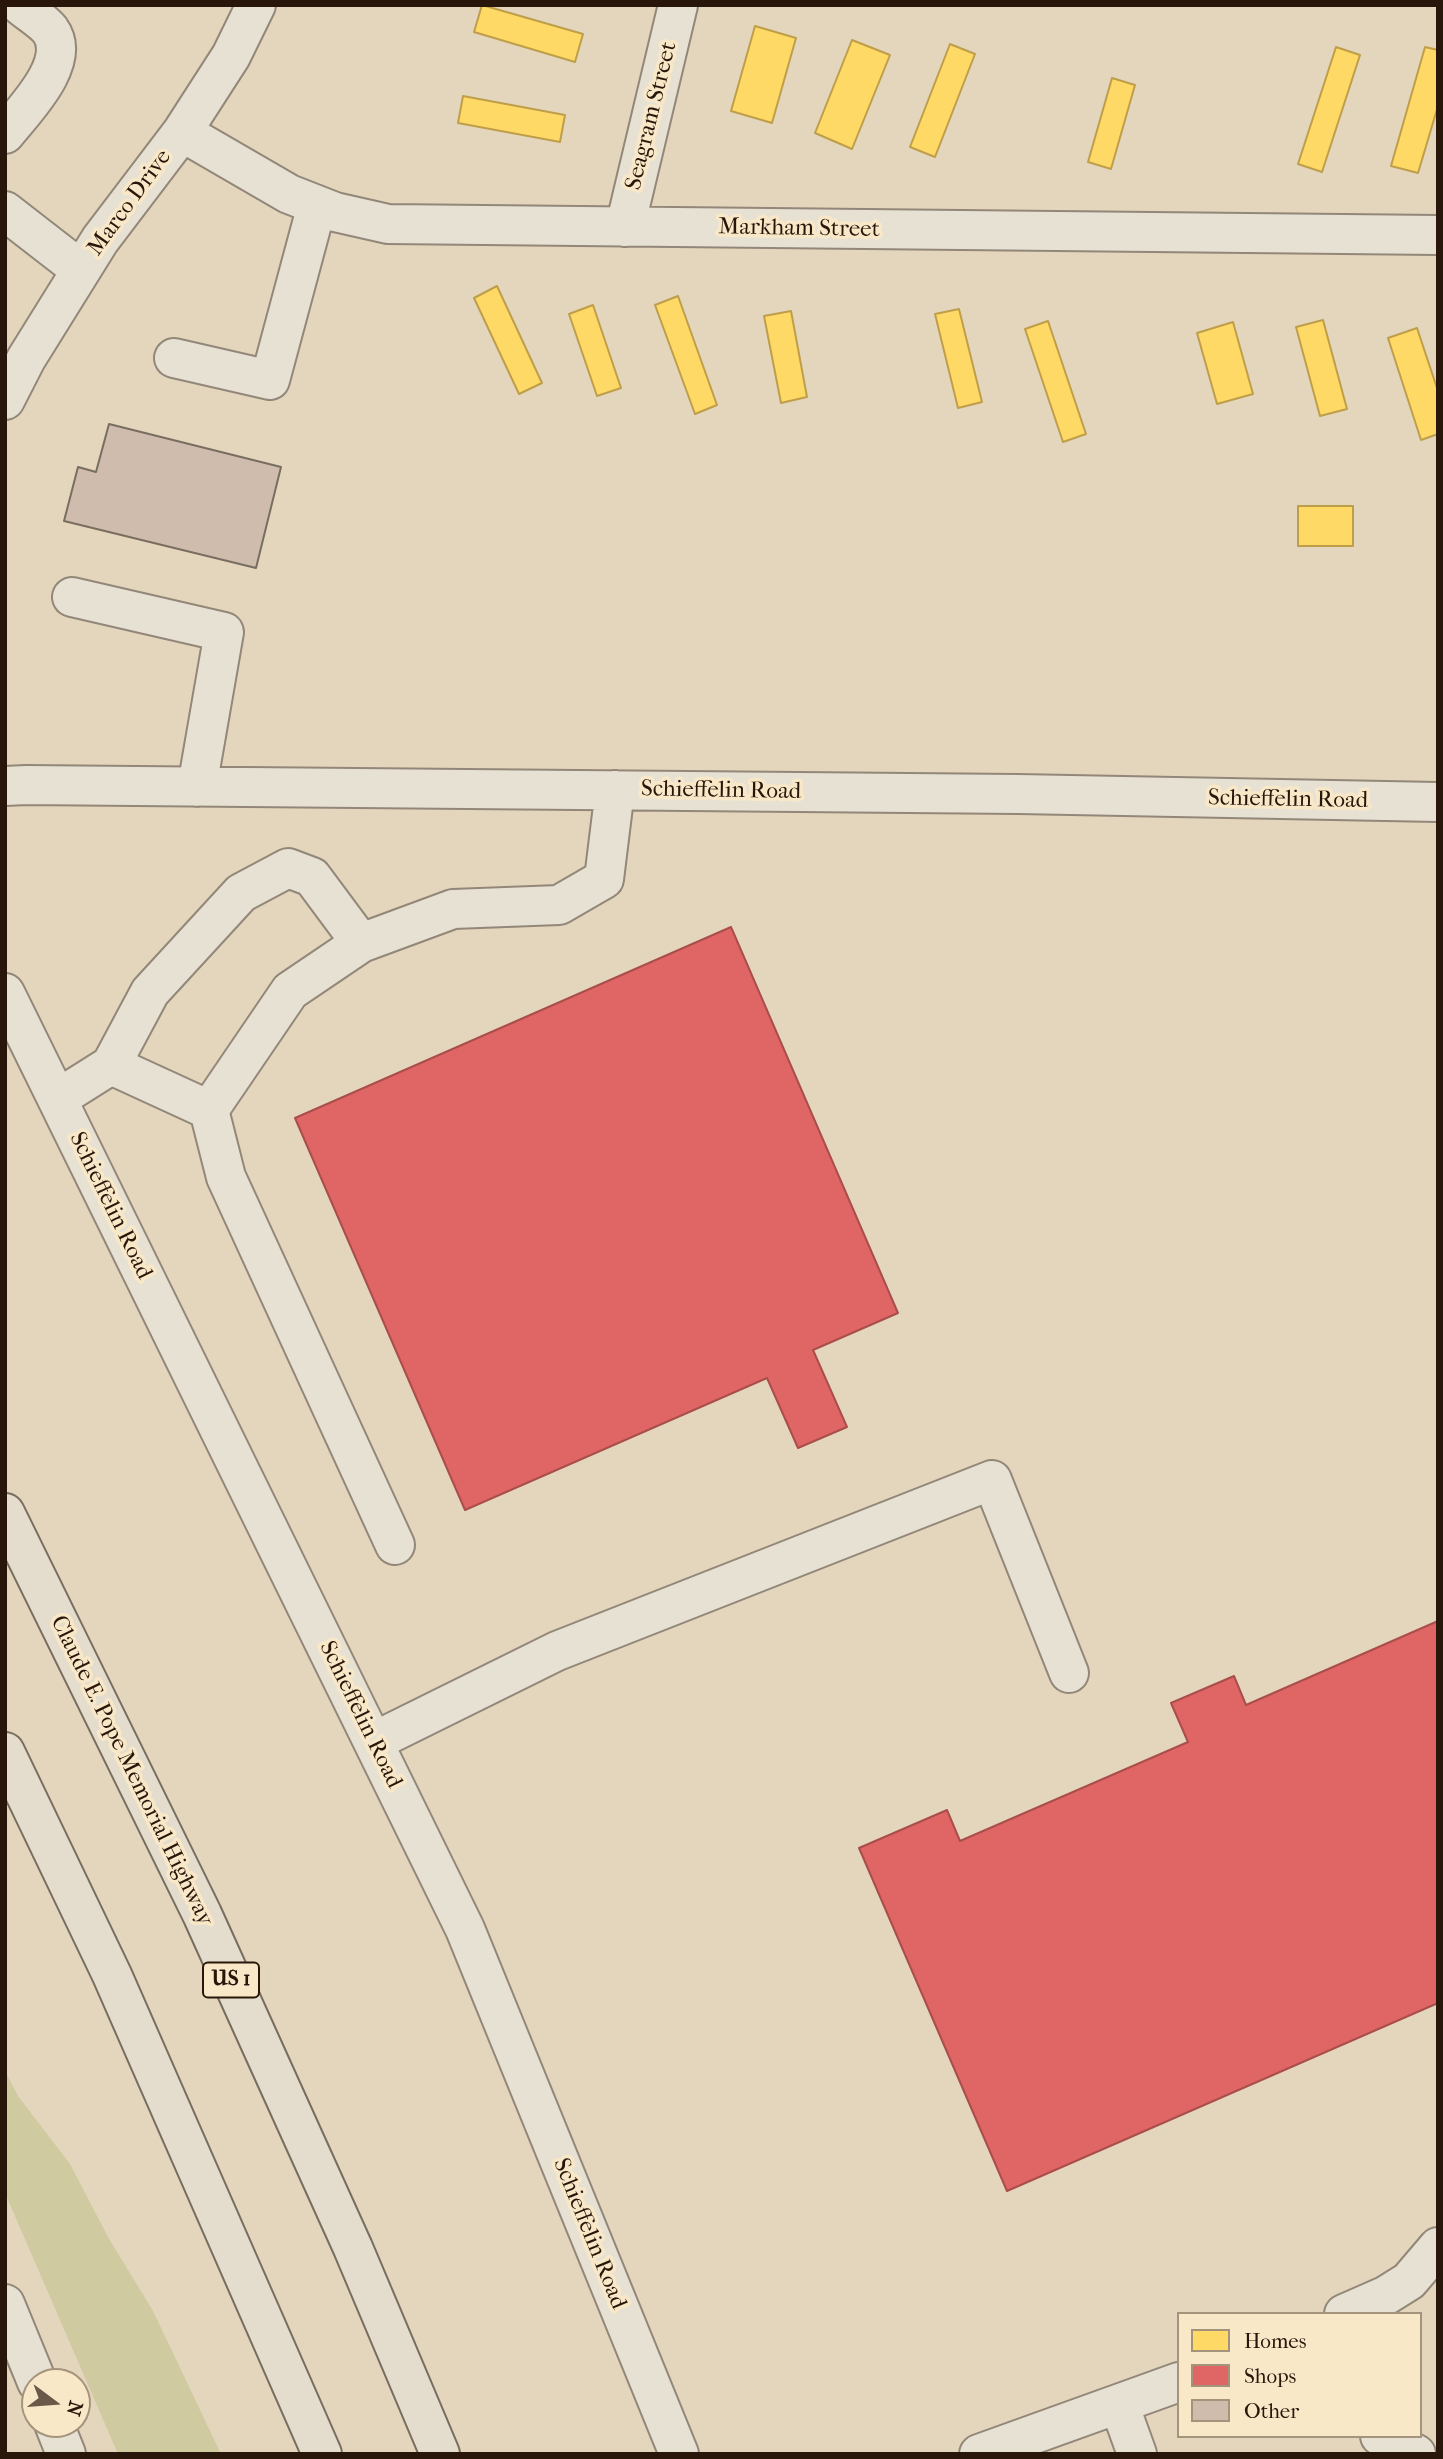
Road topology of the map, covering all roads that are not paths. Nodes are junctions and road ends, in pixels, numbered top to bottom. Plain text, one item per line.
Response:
1 (20, 5) edge
2 (256, 5) edge
3 (678, 5) edge
4 (182, 132) junction
5 (5, 134) edge
6 (317, 205) junction
7 (5, 211) edge
8 (625, 227) junction
9 (1438, 235) edge
10 (81, 270) junction
11 (174, 358) dead end
12 (5, 400) edge
13 (72, 597) dead end
14 (5, 786) edge
15 (197, 787) junction
16 (615, 790) junction
17 (1438, 802) edge
18 (361, 943) junction
19 (5, 993) edge
20 (111, 1065) junction
21 (57, 1098) junction
22 (209, 1110) junction
23 (5, 1514) edge
24 (396, 1545) dead end
25 (1069, 1673) dead end
26 (373, 1742) junction
27 (5, 1752) edge
28 (1438, 2247) edge
29 (5, 2304) edge
30 (1349, 2312) edge
31 (22, 2363) edge
32 (1177, 2383) edge
33 (1119, 2404) junction
34 (1384, 2438) edge
35 (322, 2454) edge
36 (440, 2454) edge
37 (679, 2454) edge
38 (979, 2454) edge
39 (1136, 2454) edge
40 (1416, 2454) edge

1 - 5 street
2 - 4 street, Marco Drive
3 - 8 street, Seagram Street
4 - 6 street, Markham Street
4 - 10 street, Marco Drive
6 - 8 street, Markham Street
6 - 11 street
7 - 10 street
8 - 9 street, Markham Street
10 - 12 street, Marco Drive
13 - 15 street
14 - 15 street, Schieffelin Road
15 - 16 street, Schieffelin Road
16 - 17 street, Schieffelin Road
16 - 18 street
18 - 20 street
18 - 22 street
19 - 21 street, Schieffelin Road
20 - 21 street
20 - 22 street
21 - 26 street, Schieffelin Road
22 - 24 street
23 - 36 highway, Claude E. Pope Memorial Highway / US 1
25 - 26 street
26 - 37 street, Schieffelin Road
27 - 35 highway
28 - 30 street
29 - 31 street
32 - 33 street
33 - 38 street
33 - 39 street
34 - 40 street

